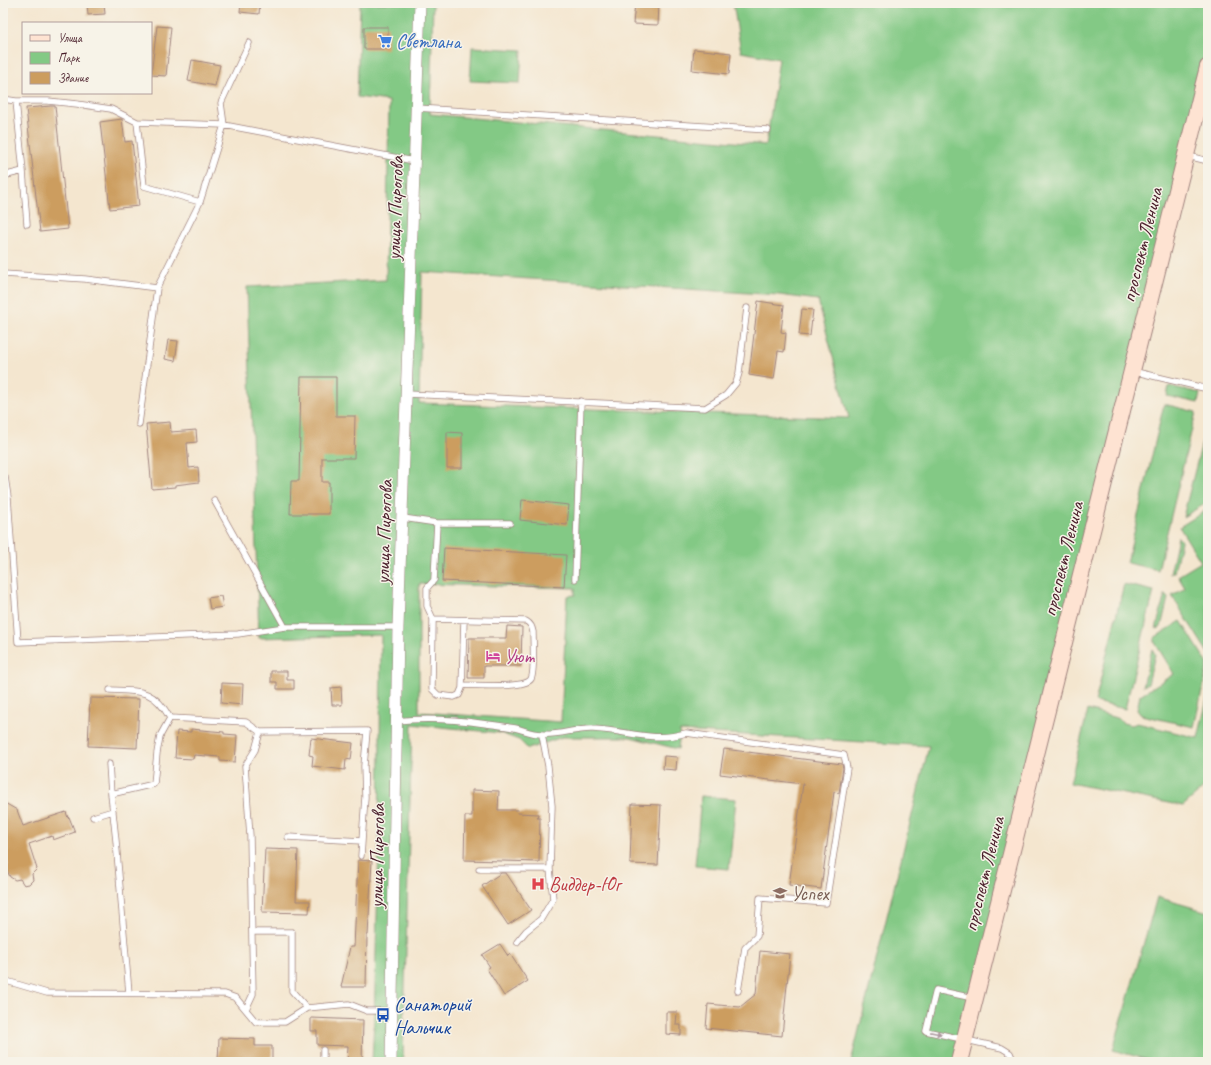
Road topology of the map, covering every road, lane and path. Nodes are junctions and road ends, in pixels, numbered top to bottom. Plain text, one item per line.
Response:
1 (420, 3) edge
2 (249, 43) dead end
3 (1208, 67) edge
4 (3, 99) edge
5 (16, 101) junction
6 (417, 108) junction
7 (137, 122) junction
8 (224, 125) junction
9 (768, 130) dead end
10 (1186, 156) junction
11 (414, 161) junction
12 (1208, 161) edge
13 (23, 172) junction
14 (3, 176) edge
15 (200, 202) junction
16 (27, 224) dead end
17 (3, 274) edge
18 (157, 288) junction
19 (747, 308) dead end
20 (1132, 371) junction
21 (1208, 389) edge
22 (407, 394) junction
23 (581, 401) junction
24 (139, 424) dead end
25 (3, 477) edge
26 (214, 500) dead end
27 (403, 518) junction
28 (437, 523) junction
29 (510, 523) dead end
30 (575, 579) dead end
31 (433, 619) junction
32 (464, 620) junction
33 (285, 627) junction
34 (398, 627) junction
35 (462, 686) junction
36 (110, 690) dead end
37 (170, 718) junction
38 (396, 721) junction
39 (260, 732) junction
40 (542, 735) junction
41 (109, 764) dead end
42 (111, 794) junction
43 (113, 811) junction
44 (92, 817) dead end
45 (288, 837) dead end
46 (362, 841) junction
47 (361, 856) dead end
48 (479, 869) dead end
49 (550, 869) junction
50 (252, 932) junction
51 (517, 942) dead end
52 (3, 980) edge
53 (738, 991) dead end
54 (129, 993) junction
55 (975, 998) junction
56 (307, 1008) junction
57 (246, 1009) junction
58 (392, 1011) junction
59 (965, 1039) junction
60 (323, 1050) dead end
61 (323, 1062) edge
62 (391, 1062) edge
63 (959, 1062) edge
64 (1014, 1062) edge

1 - 6 street, улица Пирогова
2 - 8 lane
3 - 10 main road, проспект Ленина
4 - 5 lane
5 - 7 lane
5 - 13 lane
6 - 9 lane
6 - 11 street, улица Пирогова
7 - 8 lane
7 - 15 lane
8 - 11 lane
8 - 15 lane
10 - 12 lane
10 - 20 main road, проспект Ленина
11 - 22 street, улица Пирогова
13 - 14 lane
13 - 16 lane
15 - 18 lane
17 - 18 lane
18 - 24 lane
19 - 23 lane
20 - 21 lane
20 - 55 main road, проспект Ленина
22 - 23 lane
22 - 27 street, улица Пирогова
23 - 30 lane
25 - 33 lane
26 - 33 lane
27 - 28 lane
27 - 34 street, улица Пирогова
28 - 29 lane
28 - 31 lane
31 - 32 lane
31 - 35 lane
32 - 35 lane
32 - 35 lane
33 - 34 lane
34 - 38 street, улица Пирогова
36 - 37 lane
37 - 39 lane
37 - 42 lane
38 - 40 lane
38 - 58 street, улица Пирогова
39 - 46 lane
39 - 50 lane
40 - 49 lane
40 - 53 lane
41 - 42 lane
42 - 43 lane
43 - 44 lane
43 - 54 lane
45 - 46 lane
46 - 47 lane
48 - 49 lane
49 - 51 lane
50 - 56 lane
50 - 57 lane
52 - 54 lane
54 - 57 lane
55 - 59 main road, проспект Ленина
55 -> 59 lane
56 - 57 lane
56 - 58 lane
58 - 62 street, улица Пирогова
59 - 63 main road, проспект Ленина
59 - 64 lane
60 - 61 lane

